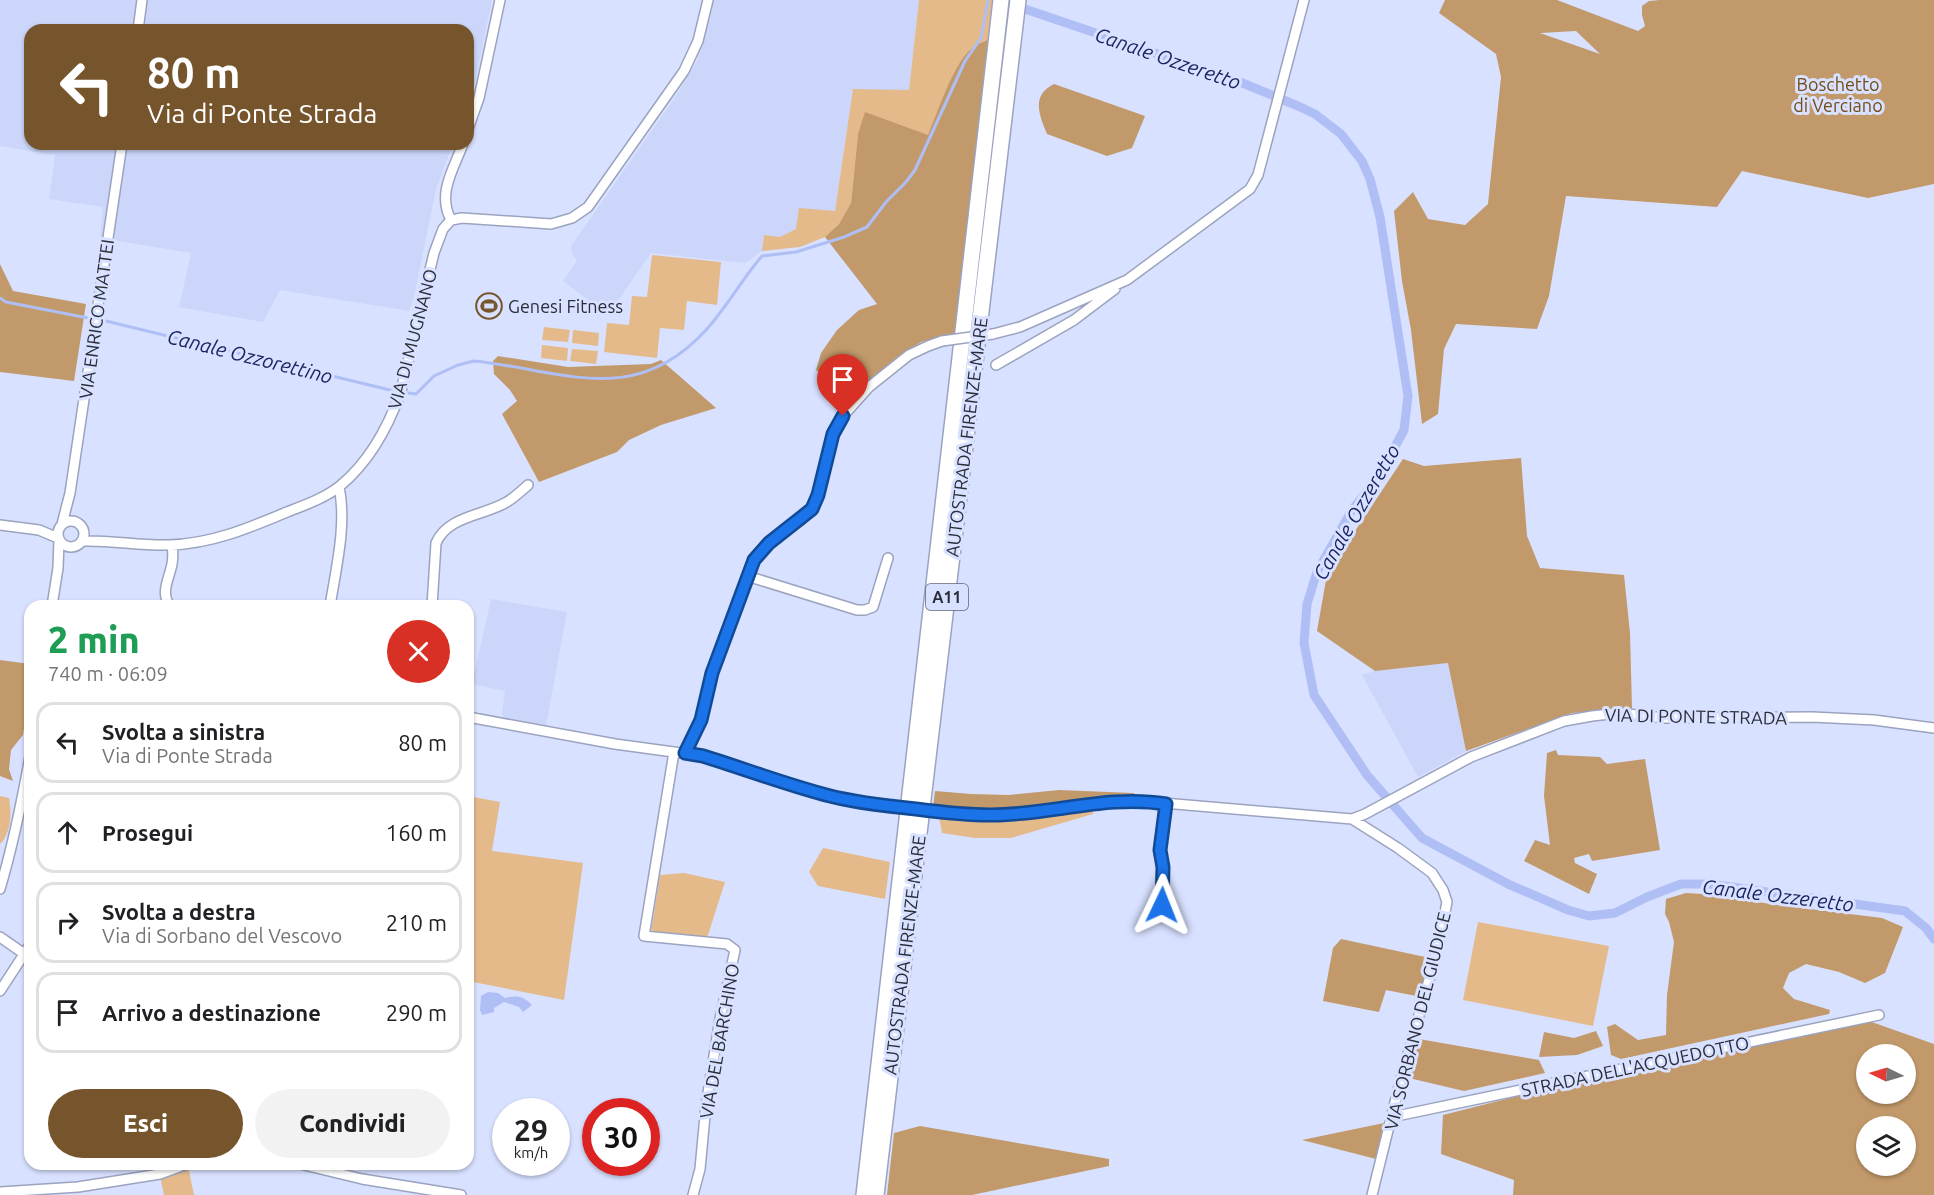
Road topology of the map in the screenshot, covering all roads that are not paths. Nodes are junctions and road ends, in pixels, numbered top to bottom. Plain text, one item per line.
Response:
1 (142, 0) edge
2 (500, 0) edge
3 (708, 0) edge
4 (1001, 0) edge
5 (1017, 0) edge
6 (1304, 0) edge
7 (139, 24) edge
8 (474, 112) edge
9 (121, 150) edge
10 (461, 150) edge
11 (451, 220) junction
12 (1127, 280) junction
13 (996, 366) dead end
14 (528, 485) dead end
15 (339, 487) junction
16 (70, 493) junction
17 (0, 525) edge
18 (62, 525) junction
19 (39, 531) junction
20 (80, 535) junction
21 (59, 539) junction
22 (172, 545) junction
23 (888, 558) dead end
24 (58, 568) junction
25 (747, 576) junction
26 (53, 600) edge
27 (167, 600) edge
28 (331, 600) edge
29 (432, 600) edge
30 (474, 718) edge
31 (1934, 728) edge
32 (674, 752) junction
33 (685, 753) junction
34 (24, 791) edge
35 (1166, 804) junction
36 (1352, 819) junction
37 (0, 889) edge
38 (1162, 905) dead end
39 (0, 937) edge
40 (23, 953) joint
41 (0, 991) edge
42 (1879, 1015) dead end
43 (1392, 1117) junction
44 (171, 1170) edge
45 (342, 1170) edge
46 (77, 1191) edge
47 (0, 1192) edge
48 (460, 1195) edge
49 (693, 1195) edge
50 (864, 1195) edge
51 (876, 1195) edge
52 (1372, 1195) edge

1 - 7 street
2 - 8 street
3 - 11 street
4 - 50 highway, AUTOSTRADA FIRENZE-MARE / A11
5 - 51 highway, AUTOSTRADA FIRENZE-MARE / A11
6 - 12 street
9 - 16 street, VIA ENRICO MATTEI
10 - 11 street
11 - 15 street, VIA DI MUGNANO
12 - 13 street
12 - 25 street, bridge
14 - 29 street
15 - 22 street, VIA DI MUGNANO
15 - 28 street
16 - 18 street, VIA ENRICO MATTEI
16 - 20 street, VIA ENRICO MATTEI
17 - 19 street
18 - 19 street
18 - 20 street
18 - 21 street
19 - 21 street
20 - 21 street
20 - 22 street, VIA DI MUGNANO
20 - 24 street
21 - 24 street
22 - 27 street
23 - 25 street
24 - 26 street
25 - 33 street
30 - 32 street
31 - 36 street, VIA DI PONTE STRADA
32 - 33 street
32 - 49 street, VIA DEL BARCHINO
33 - 35 street, bridge
34 - 37 street
35 - 36 street
35 - 38 street
36 - 43 street, VIA SORBANO DEL GIUDICE
39 - 40 street
40 - 41 street
42 - 43 street, STRADA DELL'ACQUEDOTTO
43 - 52 street, VIA SORBANO DEL GIUDICE
44 - 46 street
45 - 48 street
46 - 47 street

